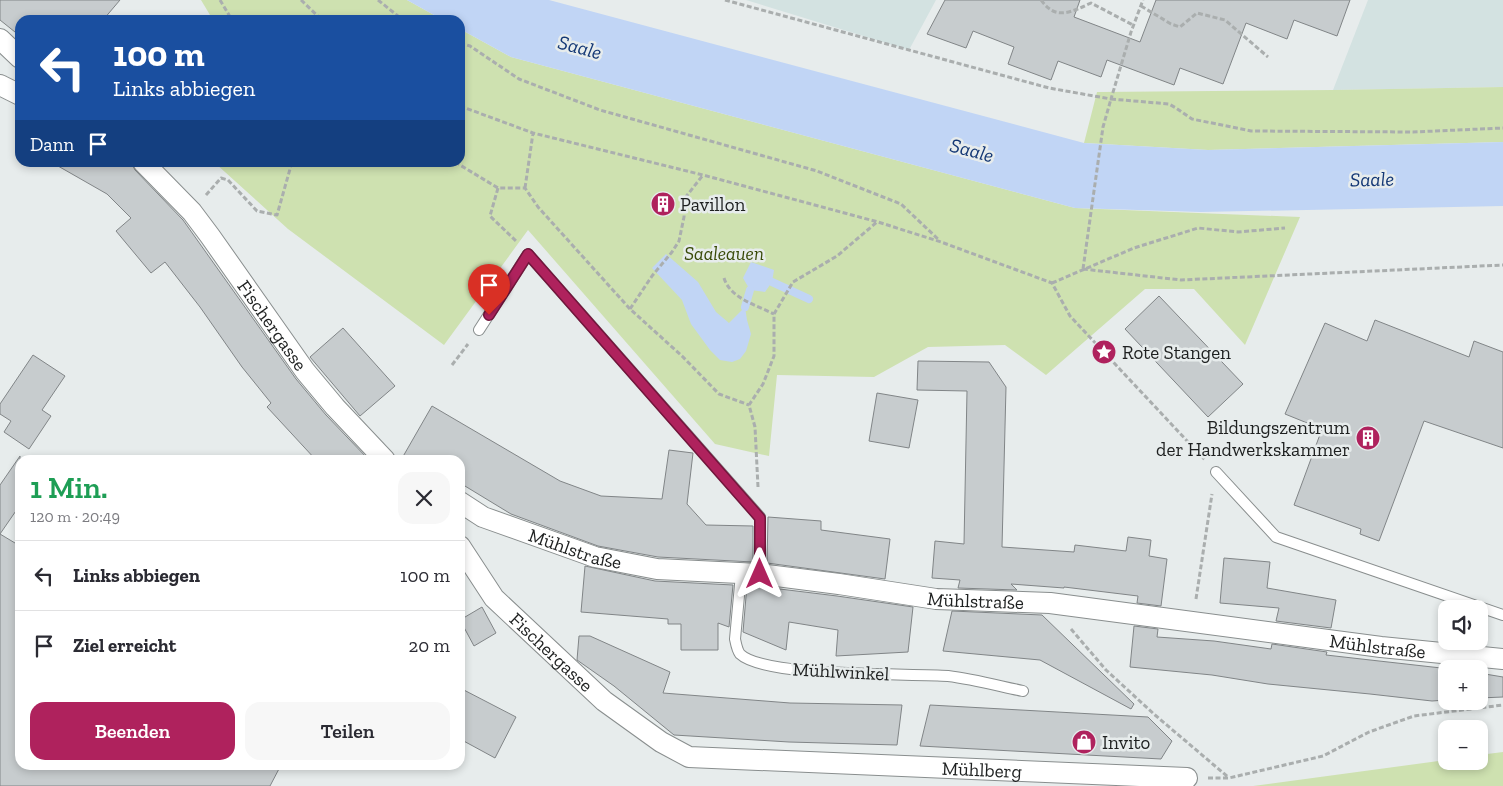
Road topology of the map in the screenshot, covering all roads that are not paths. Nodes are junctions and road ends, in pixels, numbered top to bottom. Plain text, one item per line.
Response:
1 (0, 39) edge
2 (15, 53) edge
3 (0, 85) edge
4 (15, 92) edge
5 (143, 167) edge
6 (148, 167) edge
7 (166, 184) junction
8 (479, 330) road end
9 (370, 444) junction
10 (380, 455) edge
11 (387, 455) edge
12 (1216, 472) road end
13 (465, 505) edge
14 (465, 554) edge
15 (750, 574) junction
16 (1503, 615) edge
17 (1503, 659) edge
18 (1024, 691) dead end
19 (661, 742) joint
20 (1187, 778) road end
21 (1088, 779) edge

1 - 2 street
3 - 4 street
5 - 7 street, Fischergasse
6 - 7 street, Fischergasse
7 - 9 street, Fischergasse
8 - 15 lane, Mühlwinkel
9 - 10 street, Fischergasse
9 - 11 street
12 - 16 lane
13 - 15 street, Mühlstraße
14 - 19 street, Fischergasse
15 - 17 street, Mühlstraße
15 - 18 lane, Mühlwinkel
19 - 21 street, Mühlberg
20 - 21 street, Mühlberg

